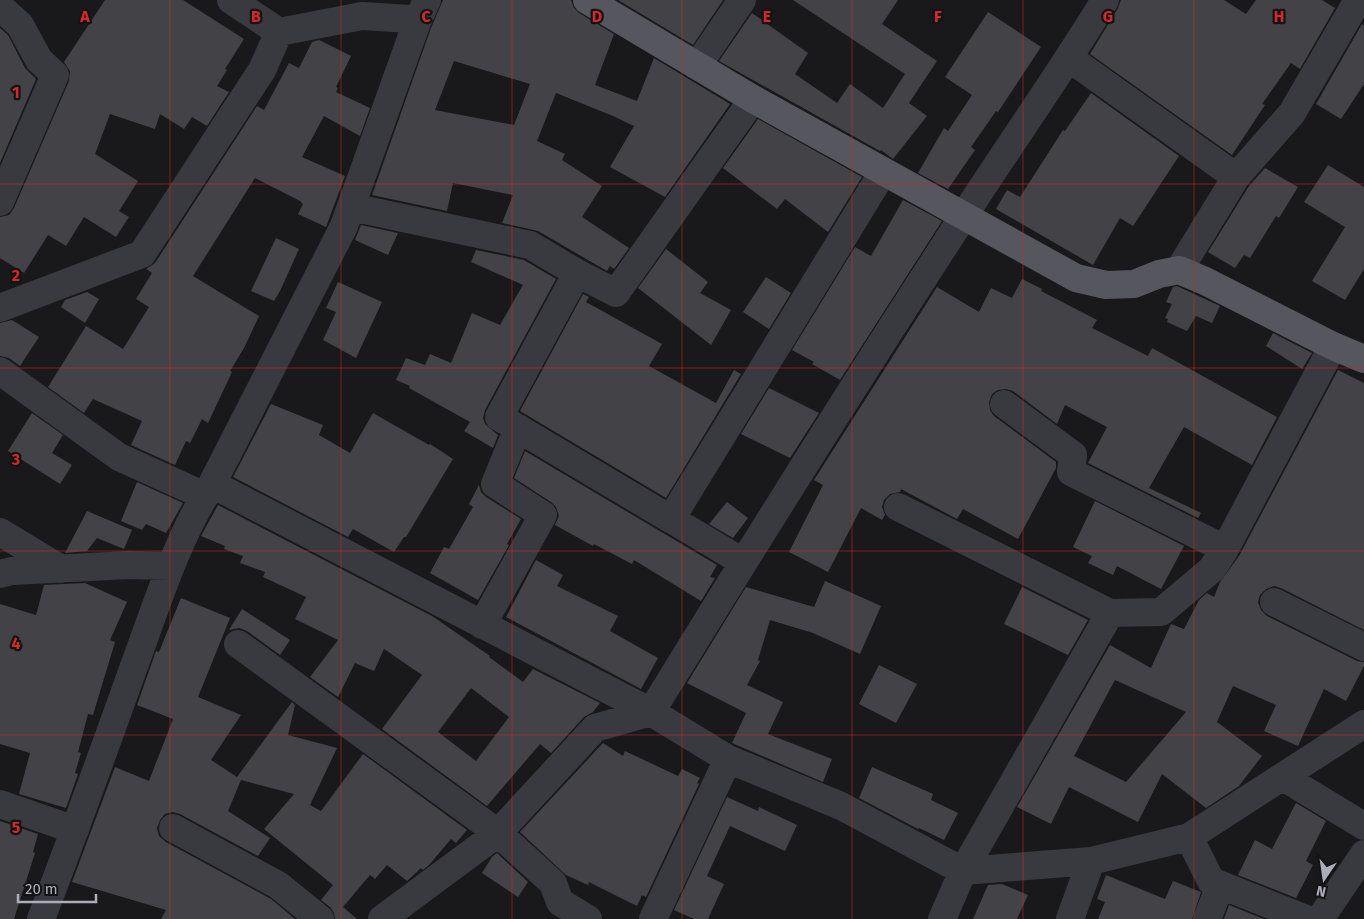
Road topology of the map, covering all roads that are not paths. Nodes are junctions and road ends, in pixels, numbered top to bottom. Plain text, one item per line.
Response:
1 (231, 0) edge
2 (587, 0) edge
3 (742, 0) edge
4 (1106, 0) edge
5 (1358, 0) edge
6 (0, 7) edge
7 (422, 11) edge
8 (279, 32) junction
9 (1070, 58) junction
10 (697, 66) junction
11 (753, 98) junction
12 (883, 172) junction
13 (1236, 177) junction
14 (0, 202) edge
15 (351, 207) junction
16 (964, 216) junction
17 (1179, 270) junction
18 (577, 273) junction
19 (0, 308) edge
20 (1333, 346) junction
21 (1364, 359) edge
22 (0, 371) edge
23 (1004, 404) dead end
24 (518, 428) junction
25 (208, 490) junction
26 (898, 507) dead end
27 (672, 520) junction
28 (0, 532) edge
29 (1225, 549) junction
30 (743, 562) junction
31 (171, 566) junction
32 (61, 569) junction
33 (0, 574) edge
34 (1274, 602) dead end
35 (1110, 613) junction
36 (482, 625) junction
37 (238, 644) dead end
38 (1364, 647) edge
39 (650, 712) junction
40 (1364, 724) edge
41 (728, 759) junction
42 (1283, 776) junction
43 (0, 804) edge
44 (1364, 826) edge
45 (172, 828) dead end
46 (75, 830) junction
47 (498, 832) junction
48 (1189, 837) junction
49 (1364, 854) edge
50 (1091, 861) junction
51 (962, 871) junction
52 (1210, 881) junction
53 (41, 919) edge
54 (320, 919) edge
55 (382, 919) edge
56 (588, 919) edge
57 (653, 919) edge
58 (942, 919) edge
59 (1070, 919) edge
60 (1207, 919) edge
61 (1306, 919) edge
62 (1320, 919) edge

1 - 8 street
2 - 10 main road
3 - 10 street
4 - 9 street
5 - 13 street
6 - 14 street
7 - 8 street
7 - 15 street
8 - 19 street
9 - 13 street
9 - 16 street
10 - 11 main road
11 - 12 main road
11 - 18 street
12 - 16 main road
12 - 27 street
13 - 17 street
15 - 18 street
15 - 25 street
16 - 17 main road
16 - 30 street
17 - 20 main road
18 - 24 street
20 - 21 main road
20 - 29 street
22 - 25 street
23 - 29 street
24 - 27 street
24 - 36 street
25 - 31 street
25 - 36 street
26 - 35 street
27 - 30 street
28 - 32 street
29 - 35 street
30 - 39 street
31 - 32 street
31 - 46 street
32 - 33 street
34 - 38 street
35 - 51 street
36 - 39 street
37 - 47 street
39 - 41 street
39 - 47 street
40 - 42 street
41 - 51 street
41 - 57 street
42 - 44 street
42 - 48 street
43 - 46 street
45 - 54 street
46 - 53 street
47 - 55 street
47 - 56 street
48 - 50 street
48 - 52 street
49 - 62 street
50 - 51 street
50 - 59 street
51 - 58 street
52 - 60 street
52 - 61 street

